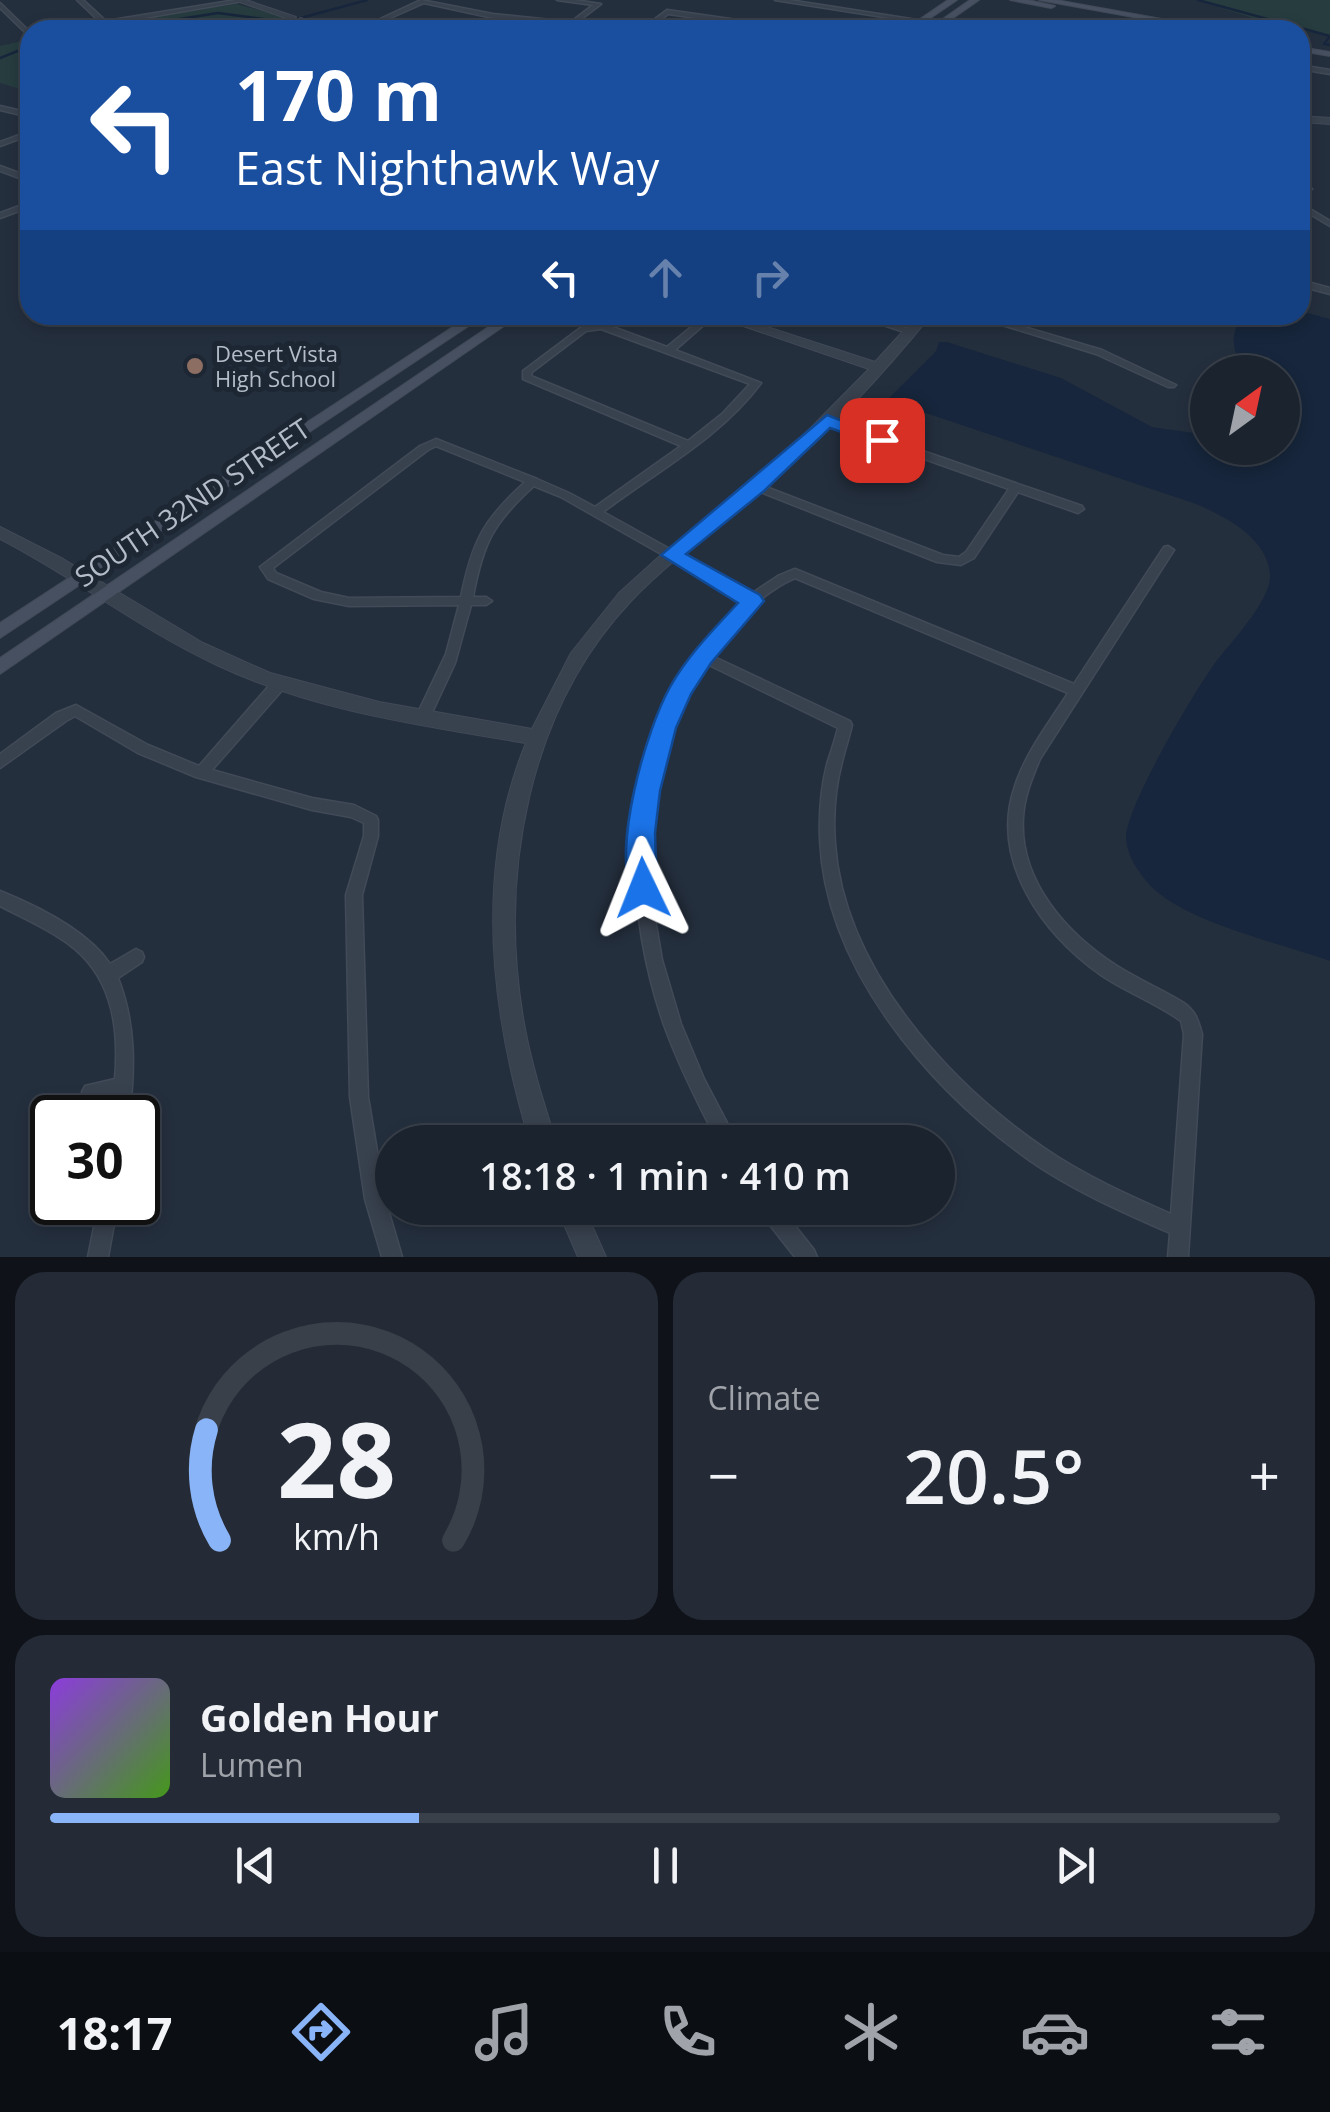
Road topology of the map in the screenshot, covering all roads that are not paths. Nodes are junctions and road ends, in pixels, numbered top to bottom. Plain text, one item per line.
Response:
1 (80, 0) edge
2 (239, 0) edge
3 (425, 0) edge
4 (560, 0) edge
5 (778, 0) edge
6 (953, 0) edge
7 (974, 0) edge
8 (1014, 0) edge
9 (1042, 0) edge
10 (0, 5) edge
11 (292, 17) joint
12 (101, 20) edge
13 (122, 20) edge
14 (302, 20) edge
15 (383, 20) edge
16 (532, 20) edge
17 (577, 20) edge
18 (656, 20) edge
19 (724, 20) edge
20 (922, 20) joint
21 (946, 20) edge
22 (1131, 20) edge
23 (1160, 20) edge
24 (20, 25) edge
25 (463, 325) edge
26 (499, 325) edge
27 (701, 325) edge
28 (745, 325) edge
29 (890, 325) edge
30 (916, 325) edge
31 (1009, 325) edge
32 (1013, 326) joint
33 (910, 331) junction
34 (668, 350) junction
35 (877, 367) junction
36 (1170, 385) dead end
37 (827, 420) junction
38 (687, 445) junction
39 (533, 481) junction
40 (757, 486) junction
41 (1016, 487) junction
42 (1078, 510) dead end
43 (595, 512) junction
44 (3, 537) edge
45 (1168, 550) dead end
46 (671, 555) junction
47 (81, 579) junction
48 (107, 594) junction
49 (486, 600) dead end
50 (464, 601) junction
51 (752, 601) junction
52 (0, 632) edge
53 (703, 657) junction
54 (0, 667) edge
55 (279, 684) junction
56 (1077, 691) junction
57 (423, 716) junction
58 (538, 738) junction
59 (0, 762) edge
60 (201, 773) junction
61 (0, 898) edge
62 (136, 957) dead end
63 (109, 974) junction
64 (124, 1086) junction
65 (91, 1092) dead end
66 (123, 1095) edge
67 (538, 1125) edge
68 (719, 1125) edge
69 (104, 1225) edge
70 (578, 1225) edge
71 (783, 1225) edge
72 (1180, 1228) junction
73 (98, 1257) edge
74 (392, 1257) edge
75 (592, 1257) edge
76 (807, 1257) edge
77 (1178, 1257) edge

1 - 12 street
2 - 11 street
2 - 13 street
3 - 15 street
3 - 16 street
4 - 17 street
5 - 20 street
6 - 20 main road
7 - 21 main road
8 - 22 main road
9 - 23 main road
10 - 24 street
11 - 14 street
18 - 19 street
25 - 47 main road, SOUTH 32ND STREET
26 - 48 main road, SOUTH 32ND STREET
27 - 34 street
28 - 35 street
29 - 33 street
30 - 33 street
31 - 32 street
32 - 36 street
33 - 35 street
34 - 38 street
34 - 38 street
35 - 37 street
37 - 40 street
37 - 41 street
38 - 43 street
39 - 43 street
39 - 50 street
39 - 50 street
40 - 41 street
40 - 46 street
41 - 42 street
43 - 46 street
44 - 47 street
45 - 56 street
46 - 51 street
46 - 58 street
47 - 48 street
47 - 52 main road, SOUTH 32ND STREET
48 - 54 main road, SOUTH 32ND STREET
48 - 55 street
49 - 50 street
50 - 57 street
51 - 53 street
51 - 56 street
53 - 68 street
53 - 72 street
55 - 57 street
55 - 60 street
56 - 72 street
57 - 58 street
58 - 67 street
59 - 60 street
60 - 74 street
61 - 63 street
62 - 63 street
63 - 64 street
64 - 65 street
64 - 66 street
69 - 73 street
70 - 75 street
71 - 76 street
72 - 77 street

